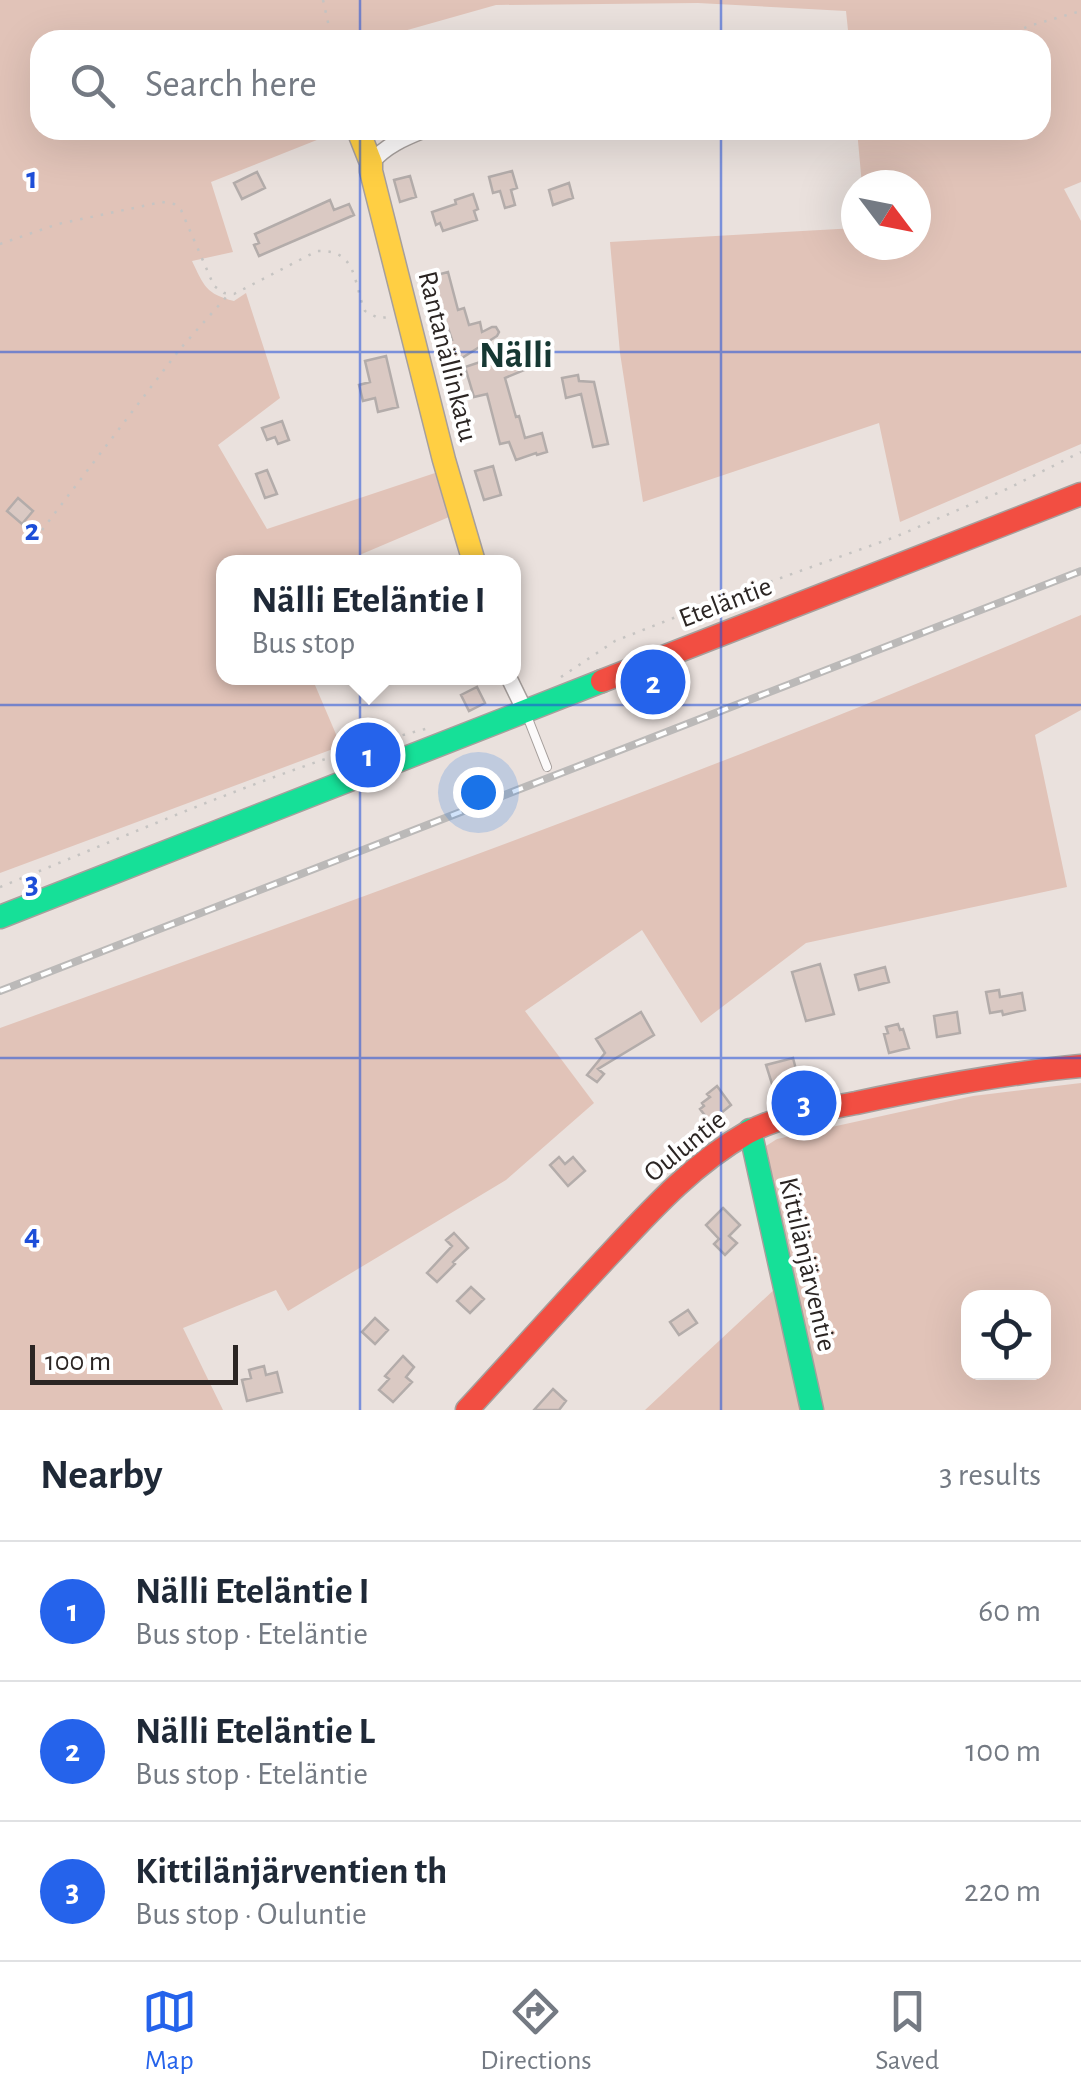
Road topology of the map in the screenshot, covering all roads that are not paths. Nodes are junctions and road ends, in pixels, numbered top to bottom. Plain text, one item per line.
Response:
1 (362, 140) edge
2 (401, 140) edge
3 (371, 163) junction
4 (1081, 494) edge
5 (472, 555) edge
6 (512, 685) edge
7 (525, 711) junction
8 (547, 768) dead end
9 (0, 917) edge
10 (1081, 1066) edge
11 (750, 1130) junction
12 (467, 1410) edge
13 (812, 1410) edge

1 - 3 street, Rantanällinkatu
2 - 3 street
3 - 5 street, Rantanällinkatu
4 - 7 street, Eteläntie
6 - 7 street
7 - 8 lane
7 - 9 street, Eteläntie
10 - 11 street, Ouluntie
11 - 12 street, Ouluntie
11 - 13 street, Kittilänjärventie

